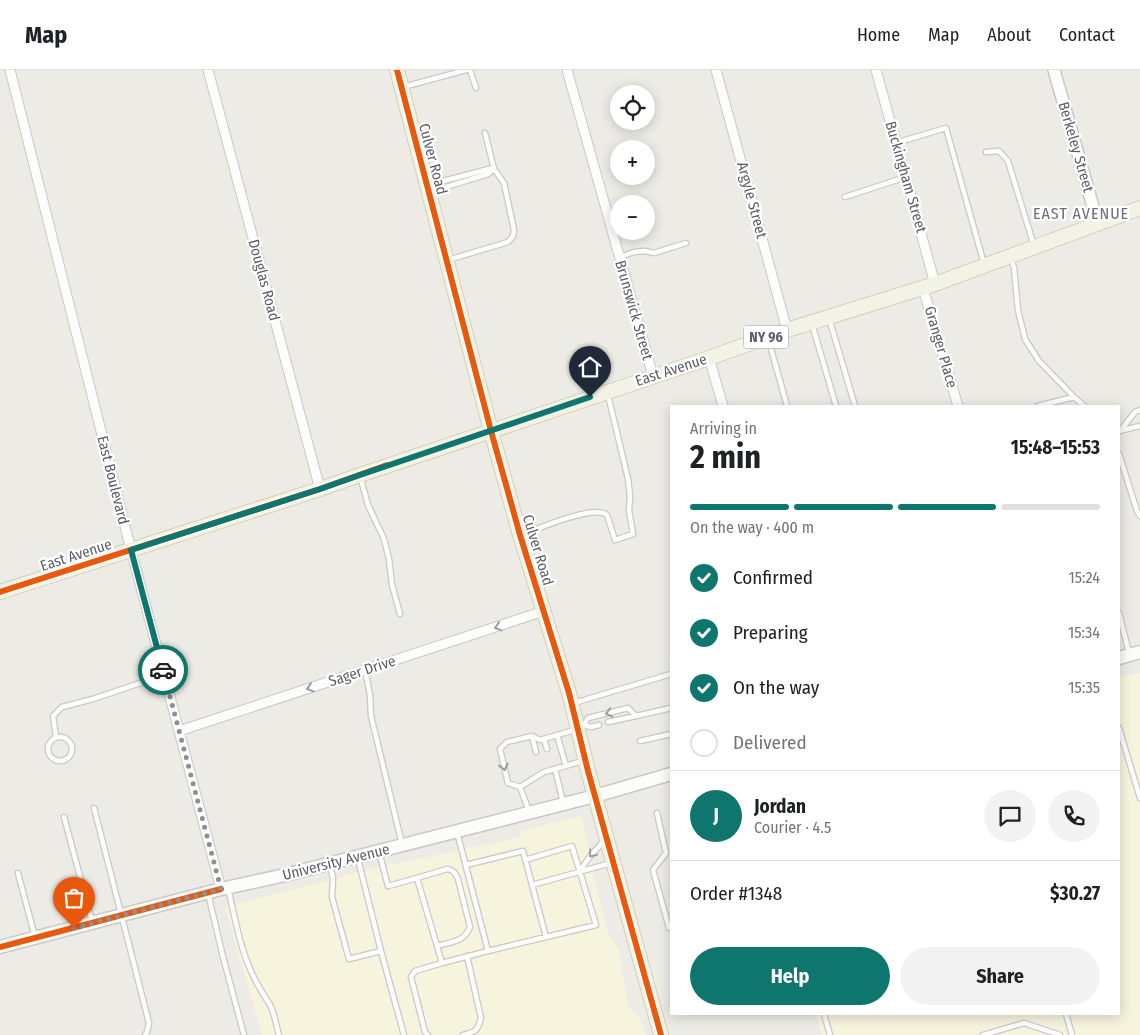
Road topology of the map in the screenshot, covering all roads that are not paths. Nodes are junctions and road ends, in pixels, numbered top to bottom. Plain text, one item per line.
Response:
1 (10, 70) edge
2 (208, 70) edge
3 (397, 70) edge
4 (466, 70) edge
5 (470, 70) edge
6 (567, 70) edge
7 (716, 70) edge
8 (876, 70) edge
9 (1054, 70) edge
10 (401, 88) junction
11 (476, 88) dead end
12 (485, 133) dead end
13 (896, 142) junction
14 (986, 152) dead end
15 (494, 170) junction
16 (906, 178) junction
17 (428, 189) junction
18 (845, 197) dead end
19 (1140, 208) edge
20 (1098, 224) junction
21 (686, 243) dead end
22 (1034, 248) junction
23 (1010, 256) junction
24 (619, 257) junction
25 (446, 261) junction
26 (985, 266) junction
27 (929, 286) junction
28 (829, 317) junction
29 (811, 322) junction
30 (787, 330) junction
31 (767, 337) junction
32 (709, 358) junction
33 (653, 376) junction
34 (607, 392) junction
35 (1074, 397) junction
36 (723, 405) edge
37 (787, 405) edge
38 (836, 405) edge
39 (855, 405) edge
40 (958, 405) edge
41 (1042, 405) edge
42 (1083, 405) edge
43 (1140, 410) edge
44 (1140, 426) edge
45 (1120, 430) edge
46 (491, 431) junction
47 (1120, 431) edge
48 (1120, 457) edge
49 (360, 475) junction
50 (320, 489) junction
51 (1140, 516) edge
52 (520, 535) junction
53 (131, 550) junction
54 (0, 592) edge
55 (544, 611) junction
56 (400, 614) dead end
57 (1120, 618) edge
58 (1129, 655) edge
59 (365, 670) junction
60 (670, 674) edge
61 (164, 675) junction
62 (571, 704) junction
63 (670, 708) edge
64 (636, 716) junction
65 (608, 722) dead end
66 (599, 725) dead end
67 (581, 727) junction
68 (179, 731) junction
69 (1120, 731) edge
70 (670, 734) edge
71 (557, 735) junction
72 (532, 736) junction
73 (56, 737) junction
74 (544, 739) junction
75 (640, 740) dead end
76 (547, 749) dead end
77 (536, 752) dead end
78 (585, 760) junction
79 (550, 764) dead end
80 (540, 766) dead end
81 (566, 766) junction
82 (554, 769) junction
83 (542, 773) junction
84 (670, 774) edge
85 (520, 787) junction
86 (595, 796) junction
87 (1140, 798) edge
88 (563, 804) junction
89 (94, 808) dead end
90 (530, 812) junction
91 (657, 813) dead end
92 (64, 817) dead end
93 (457, 831) junction
94 (606, 838) junction
95 (402, 845) junction
96 (379, 851) junction
97 (669, 852) edge
98 (357, 856) junction
99 (525, 860) junction
100 (613, 863) junction
101 (329, 864) junction
102 (466, 865) junction
103 (579, 872) junction
104 (18, 873) dead end
105 (418, 878) junction
106 (532, 886) junction
107 (224, 888) junction
108 (208, 892) junction
109 (122, 914) junction
110 (93, 922) junction
111 (670, 927) edge
112 (36, 938) junction
113 (546, 938) junction
114 (437, 946) junction
115 (0, 947) edge
116 (381, 951) junction
117 (488, 951) junction
118 (467, 956) junction
119 (442, 962) junction
120 (824, 1015) edge
121 (1066, 1015) edge
122 (145, 1035) edge
123 (244, 1035) edge
124 (279, 1035) edge
125 (404, 1035) edge
126 (428, 1035) edge
127 (462, 1035) edge
128 (661, 1035) edge
129 (830, 1035) edge
130 (983, 1035) edge
131 (1060, 1035) edge
132 (1072, 1035) edge

1 - 53 street, East Boulevard
2 - 50 street, Douglas Road
3 - 10 main road, Culver Road
4 - 10 lane
5 - 11 lane
6 - 24 street, Brunswick Street
7 - 30 street, Argyle Street
8 - 13 street, Buckingham Street
9 - 20 street, Berkeley Street
10 - 17 main road, Culver Road
12 - 15 lane
13 - 16 street, Buckingham Street
13 - 26 lane
14 - 22 lane
15 - 17 lane
15 - 25 lane
16 - 18 lane
16 - 27 street, Buckingham Street
17 - 25 main road, Culver Road
19 - 20 main road, East Avenue / NY 96
20 - 22 main road, East Avenue / NY 96
21 - 24 lane
22 - 23 main road, East Avenue / NY 96
23 - 26 main road, East Avenue / NY 96
23 - 35 lane
24 - 33 street, Brunswick Street
25 - 46 main road, Culver Road
26 - 27 main road, East Avenue / NY 96
27 - 28 main road, East Avenue / NY 96
27 - 40 street, Granger Place
28 - 29 main road, East Avenue / NY 96
28 - 39 lane
29 - 30 main road, East Avenue / NY 96
29 - 38 lane
30 - 31 main road, East Avenue / NY 96
31 - 32 main road, East Avenue / NY 96
31 - 37 lane
32 - 33 main road, East Avenue / NY 96
32 - 36 street
33 - 34 main road, East Avenue / NY 96
34 - 46 main road, East Avenue / NY 96
34 - 52 lane
35 - 41 lane
35 - 42 lane
43 - 45 lane
44 - 47 lane
46 - 49 main road, East Avenue / NY 96
46 - 52 main road, Culver Road
48 - 51 lane
49 - 50 main road, East Avenue / NY 96
49 - 56 lane
50 - 53 main road, East Avenue / NY 96
52 - 55 main road, Culver Road
53 - 54 main road, East Avenue / NY 96
53 - 61 street, East Boulevard
55 -> 59 street, Sager Drive
55 - 62 main road, Culver Road
57 - 58 lane
59 -> 68 street, Sager Drive
59 - 95 lane
60 - 62 lane
61 - 68 street, East Boulevard
61 - 73 lane
62 - 67 main road, Culver Road
63 - 64 lane
64 - 65 lane
64 -> 67 lane
66 - 67 lane
67 - 71 lane
67 - 78 main road, Culver Road
68 - 107 street, East Boulevard
69 - 87 lane
70 - 75 lane
71 - 74 lane
71 - 81 lane
72 - 74 lane
72 - 77 lane
72 -> 85 lane
73 - 73 lane
74 - 76 lane
78 - 81 lane
78 - 86 main road, Culver Road
79 - 82 lane
80 - 83 lane
81 - 82 lane
82 - 83 lane
82 - 88 lane
83 - 85 lane
84 - 86 main road, University Avenue
85 - 90 lane
86 - 88 main road, University Avenue
86 - 94 main road, Culver Road
88 - 90 main road, University Avenue
89 - 109 lane
90 - 93 main road, University Avenue
91 - 97 lane
92 - 110 lane
93 - 95 main road, University Avenue
93 - 102 lane
94 - 100 main road, Culver Road
94 -> 103 lane
95 - 96 main road, University Avenue
96 - 98 main road, University Avenue
96 - 105 lane
97 - 111 lane
98 - 101 main road, University Avenue
98 - 116 lane
99 - 102 lane
99 - 103 lane
99 - 106 lane
100 - 103 lane
100 - 128 main road, Culver Road
101 - 107 main road, University Avenue
101 - 116 lane
102 - 117 lane
103 - 106 lane
103 - 113 lane
104 - 112 lane
105 - 114 lane
105 - 114 lane
106 - 113 lane
107 - 108 main road, University Avenue
107 - 124 lane
108 - 109 main road, University Avenue
108 - 123 lane
109 - 110 main road, University Avenue
109 - 122 lane
110 - 112 main road, University Avenue
112 - 115 main road, University Avenue
113 - 117 lane
114 - 119 lane
116 - 125 lane
117 - 118 lane
118 - 119 lane
118 - 127 lane
119 - 126 lane
120 - 129 lane
121 - 132 lane
130 - 131 lane

